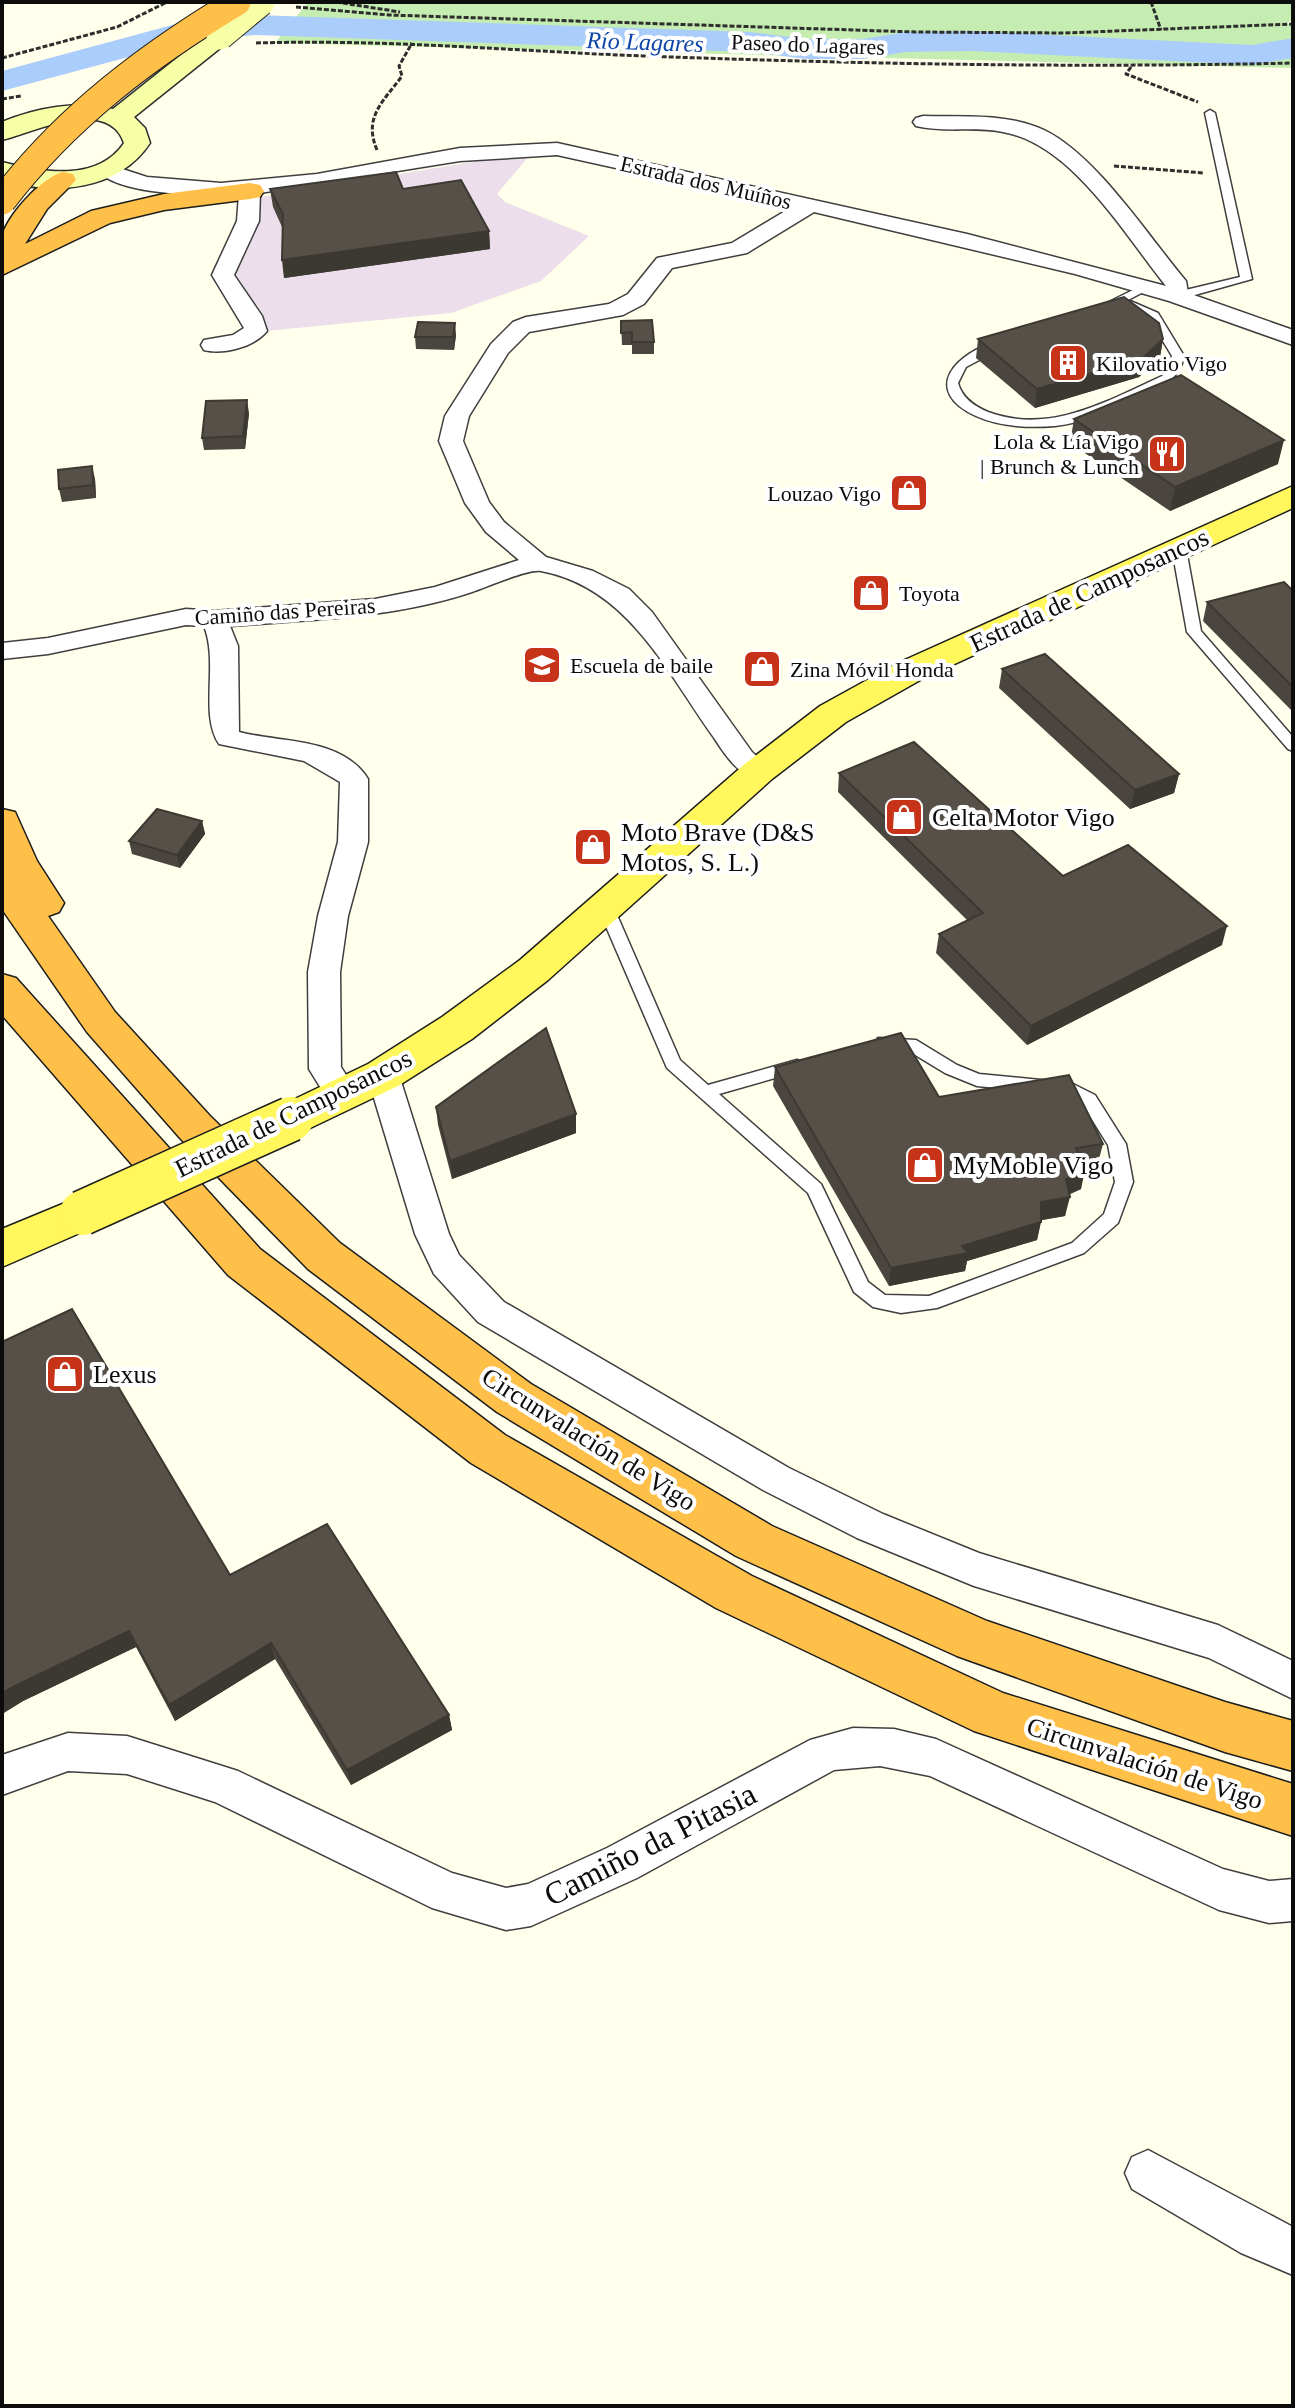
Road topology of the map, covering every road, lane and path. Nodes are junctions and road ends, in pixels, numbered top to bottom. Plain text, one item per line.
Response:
1 (167, 2) edge
2 (199, 2) edge
3 (237, 2) edge
4 (261, 2) edge
5 (336, 2) edge
6 (1151, 2) edge
7 (296, 7) dead end
8 (416, 14) junction
9 (1293, 24) edge
10 (1161, 30) junction
11 (256, 43) dead end
12 (412, 43) junction
13 (2, 58) edge
14 (1293, 63) edge
15 (1131, 67) junction
16 (1210, 113) joint
17 (116, 119) junction
18 (923, 122) dead end
19 (2, 132) edge
20 (2, 159) edge
21 (1081, 167) junction
22 (388, 168) junction
23 (2, 170) edge
24 (107, 170) junction
25 (1223, 174) junction
26 (63, 180) junction
27 (250, 191) junction
28 (2, 201) edge
29 (809, 206) junction
30 (2, 258) edge
31 (2, 266) edge
32 (1145, 288) junction
33 (1177, 296) junction
34 (1120, 301) junction
35 (1097, 310) edge
36 (1293, 338) edge
37 (1006, 342) edge
38 (212, 345) dead end
39 (1293, 496) edge
40 (1179, 549) junction
41 (537, 562) junction
42 (214, 619) junction
43 (2, 651) edge
44 (1293, 746) edge
45 (759, 771) junction
46 (2, 821) edge
47 (2, 880) edge
48 (606, 908) junction
49 (2, 988) edge
50 (101, 1022) junction
51 (868, 1046) edge
52 (809, 1063) edge
53 (383, 1075) junction
54 (705, 1092) junction
55 (342, 1094) junction
56 (2, 1249) edge
57 (1293, 1681) edge
58 (1293, 1746) edge
59 (2, 1775) edge
60 (1293, 1810) edge
61 (1293, 1900) edge
62 (1148, 2173) dead end
63 (1293, 2251) edge

1 - 13 path
2 - 20 highway
3 - 28 highway, bridge
4 - 17 main road, bridge
5 - 8 path
6 - 10 path
7 - 8 path, Paseo do Lagares
8 - 10 path, Paseo do Lagares
9 - 10 path, Paseo do Lagares
11 - 12 path, Paseo do Lagares
12 - 15 path, Paseo do Lagares
12 - 22 path
14 - 15 path, Paseo do Lagares
15 - 16 path
16 - 25 lane
17 - 19 main road
17 - 24 main road
18 - 21 street
21 - 25 path
21 - 33 street
22 - 27 street, Estrada dos Muíños
22 - 29 street, Estrada dos Muíños
23 - 26 main road
24 - 26 main road
24 - 27 street, Estrada dos Muíños
25 - 33 lane
26 - 30 highway
27 - 31 highway
27 - 38 street
29 - 32 street, Estrada dos Muíños
29 - 41 street
32 - 33 street, Estrada dos Muíños
32 - 34 lane
33 - 36 street, Estrada dos Muíños
34 - 35 lane
34 - 37 lane
39 - 40 main road, Estrada de Camposancos
40 - 44 lane
40 - 45 main road, Estrada de Camposancos
41 - 42 street, Camiño das Pereiras
41 - 45 street
42 - 43 street, Camiño das Pereiras
42 - 55 street
45 - 48 main road, Estrada de Camposancos
46 - 50 highway
47 - 50 highway, Circunvalación de Vigo
48 - 53 main road, Estrada de Camposancos
48 - 54 lane
49 - 60 highway, Circunvalación de Vigo
50 - 58 highway, Circunvalación de Vigo
51 - 54 lane
52 - 54 lane
53 - 55 main road, Estrada de Camposancos
53 - 57 street
55 - 56 main road, Estrada de Camposancos, bridge
59 - 61 street, Camiño da Pitasia
62 - 63 street

